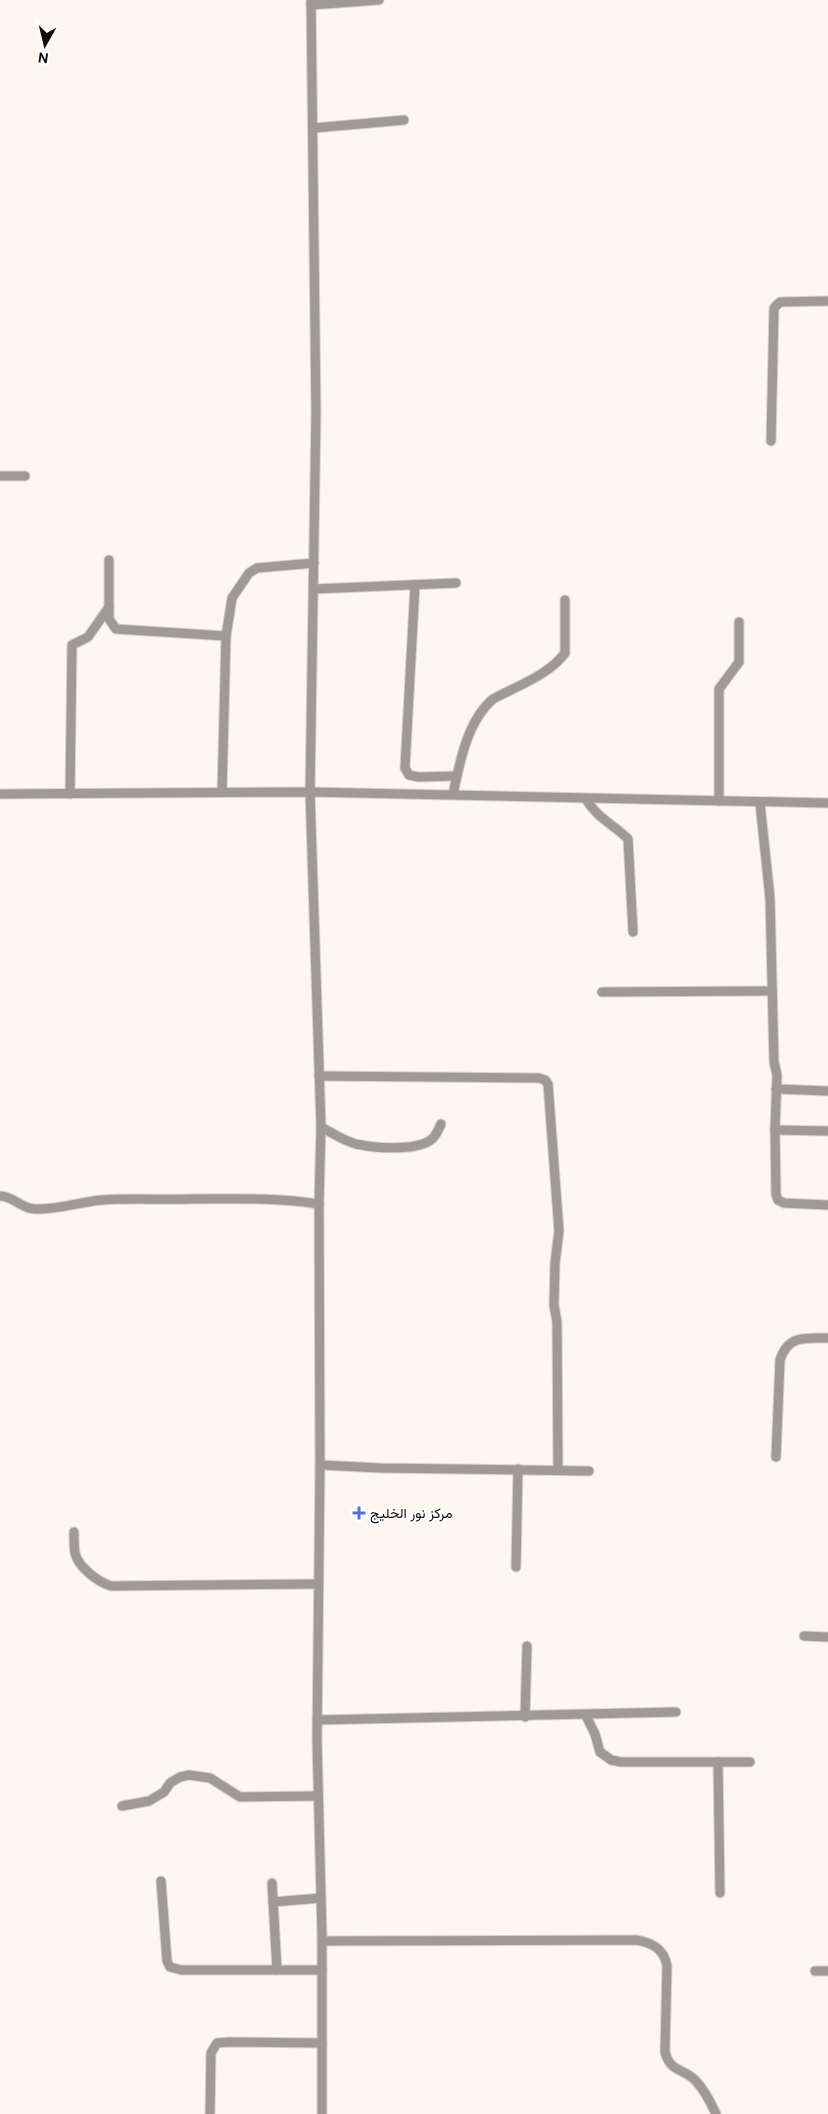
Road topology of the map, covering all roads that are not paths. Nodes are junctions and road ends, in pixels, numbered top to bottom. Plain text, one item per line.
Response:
1 (379, 0) edge
2 (311, 3) edge
3 (404, 120) dead end
4 (314, 128) junction
5 (828, 301) edge
6 (772, 441) dead end
7 (0, 476) edge
8 (26, 476) dead end
9 (109, 560) dead end
10 (314, 563) junction
11 (456, 583) dead end
12 (415, 585) junction
13 (314, 589) junction
14 (565, 600) dead end
15 (109, 607) junction
16 (739, 622) dead end
17 (226, 636) junction
18 (457, 776) junction
19 (222, 792) junction
20 (310, 792) junction
21 (0, 794) edge
22 (70, 794) junction
23 (453, 794) junction
24 (586, 799) junction
25 (719, 801) junction
26 (760, 803) junction
27 (828, 803) edge
28 (632, 932) dead end
29 (772, 991) junction
30 (602, 992) dead end
31 (319, 1076) junction
32 (776, 1089) junction
33 (828, 1091) edge
34 (442, 1124) dead end
35 (321, 1127) junction
36 (775, 1130) junction
37 (828, 1131) edge
38 (0, 1196) edge
39 (319, 1204) junction
40 (828, 1205) edge
41 (828, 1338) edge
42 (776, 1457) dead end
43 (320, 1465) junction
44 (518, 1469) junction
45 (558, 1470) junction
46 (589, 1471) dead end
47 (74, 1532) dead end
48 (516, 1567) dead end
49 (318, 1584) junction
50 (804, 1636) dead end
51 (828, 1637) edge
52 (527, 1646) dead end
53 (676, 1712) dead end
54 (586, 1716) junction
55 (526, 1717) junction
56 (317, 1720) junction
57 (718, 1762) junction
58 (750, 1762) dead end
59 (318, 1796) junction
60 (122, 1806) dead end
61 (161, 1881) dead end
62 (272, 1883) dead end
63 (720, 1893) dead end
64 (321, 1898) junction
65 (273, 1902) junction
66 (322, 1941) junction
67 (277, 1970) junction
68 (322, 1970) junction
69 (815, 1971) dead end
70 (828, 1971) edge
71 (322, 2043) junction
72 (210, 2114) edge
73 (322, 2114) edge
74 (716, 2114) edge

1 - 2 street
2 - 4 street
3 - 4 street
4 - 10 street
5 - 6 street
7 - 8 street
9 - 15 street
10 - 13 street
10 - 17 street
11 - 12 street
12 - 13 street
12 - 18 street
13 - 20 street
14 - 18 street
15 - 17 street
15 - 22 street
16 - 25 street
17 - 19 street
18 - 23 street
19 - 20 street
19 - 22 street
20 - 23 street
20 - 31 street
21 - 22 street
23 - 24 street
24 - 25 street
24 - 28 street
25 - 26 street
26 - 27 street
26 - 29 street
29 - 30 street
29 - 32 street
31 - 35 street
31 - 45 street
32 - 33 street
32 - 36 street
34 - 35 street
35 - 39 street
36 - 37 street
36 - 40 street
38 - 39 street
39 - 43 street
41 - 42 street
43 - 44 street
43 - 49 street
44 - 45 street
44 - 48 street
45 - 46 street
47 - 49 street
49 - 56 street
50 - 51 street
52 - 55 street
53 - 54 street
54 - 55 street
54 - 57 street
55 - 56 street
56 - 59 street
57 - 58 street
57 - 63 street
59 - 60 street
59 - 64 street
61 - 67 street
62 - 65 street
64 - 65 street
64 - 66 street
65 - 67 street
66 - 68 street
66 - 74 street
67 - 68 street
68 - 71 street
69 - 70 street
71 - 72 street
71 - 73 street

